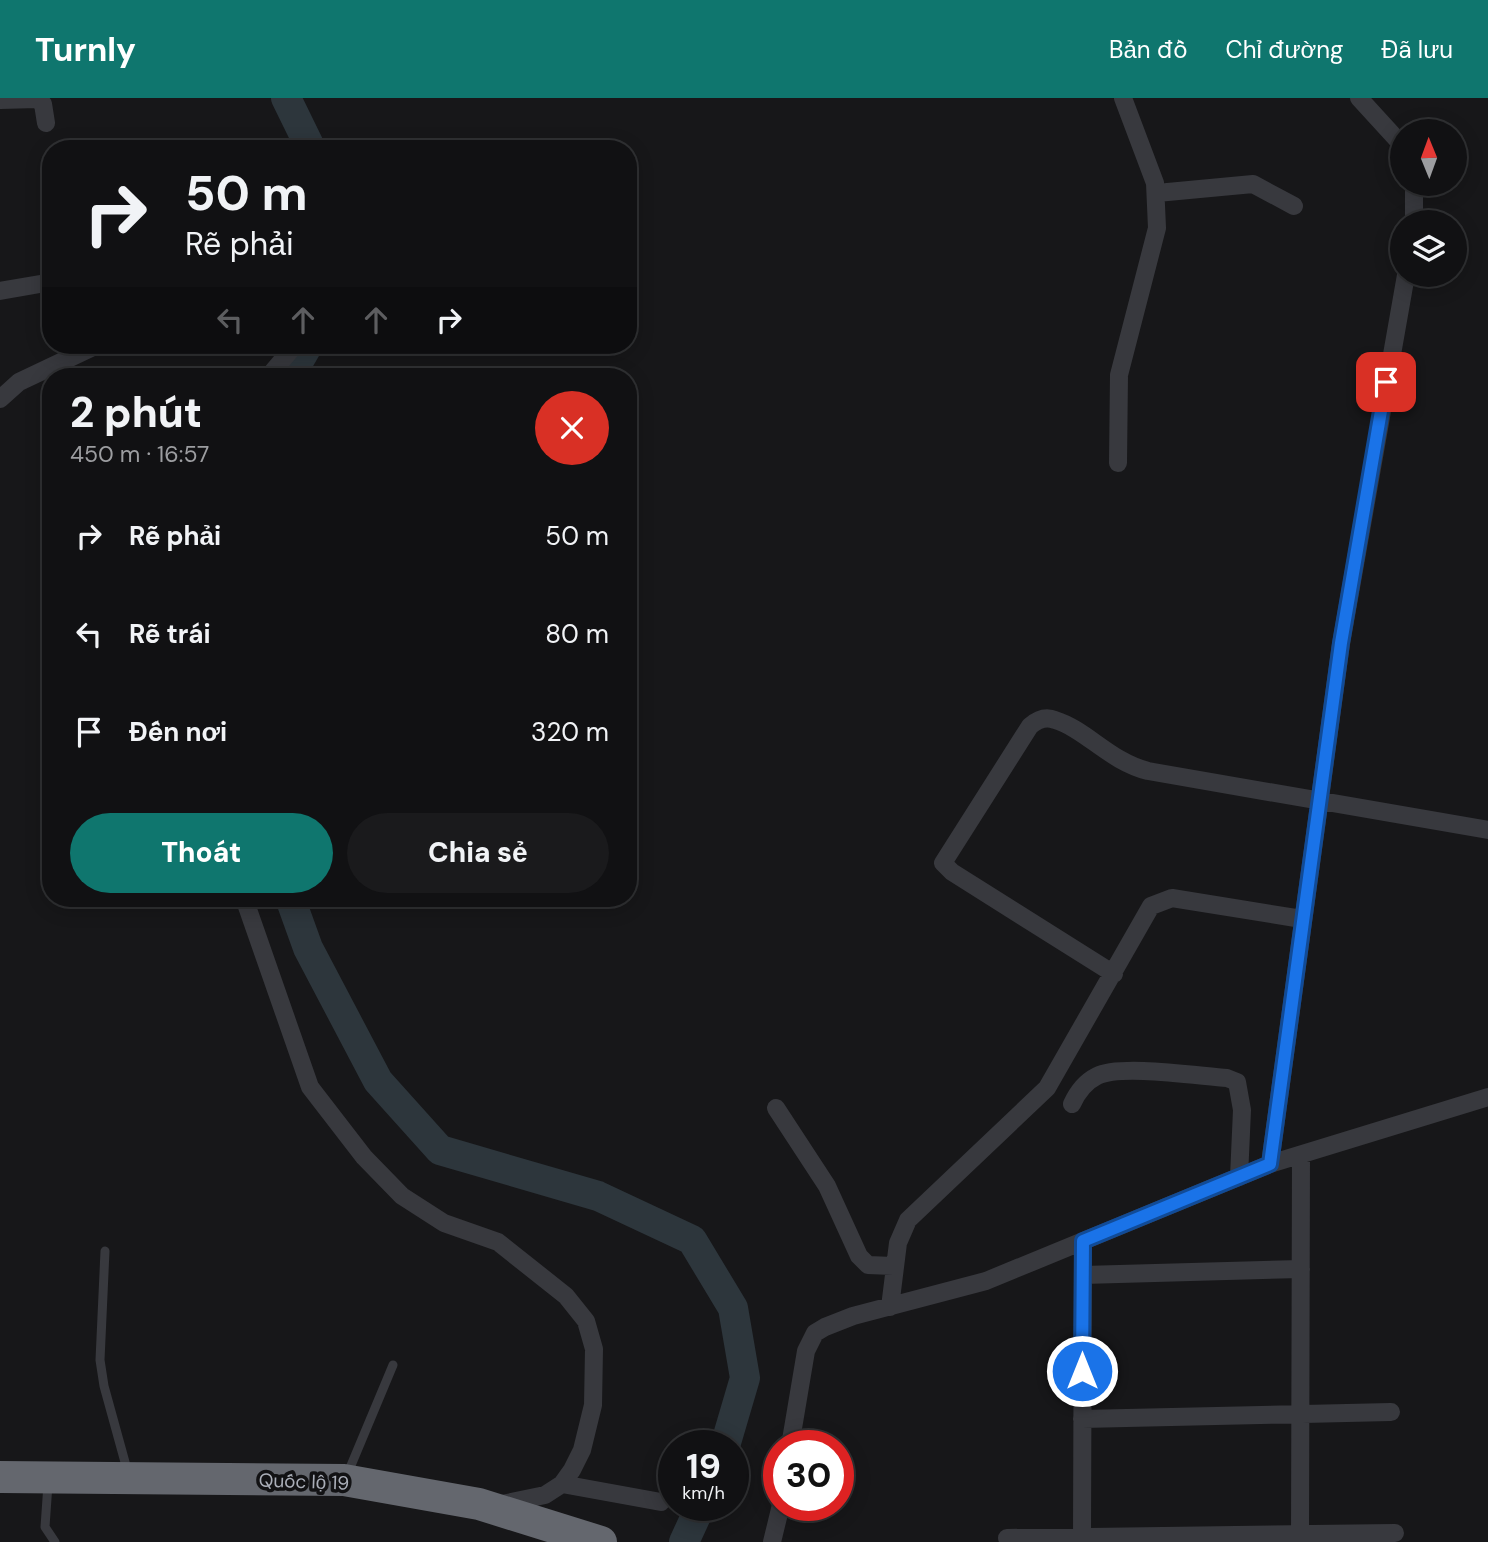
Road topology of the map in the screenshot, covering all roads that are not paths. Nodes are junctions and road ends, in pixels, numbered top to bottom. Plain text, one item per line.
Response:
1 (1123, 98) edge
2 (1359, 98) edge
3 (0, 100) edge
4 (46, 123) dead end
5 (1390, 132) edge
6 (1157, 194) junction
7 (1294, 206) dead end
8 (40, 284) dead end
9 (1404, 287) edge
10 (0, 291) edge
11 (79, 354) edge
12 (287, 354) edge
13 (49, 368) edge
14 (276, 368) edge
15 (42, 371) edge
16 (0, 399) edge
17 (1118, 463) dead end
18 (1318, 800) junction
19 (1488, 830) edge
20 (247, 907) edge
21 (1302, 919) junction
22 (1114, 974) junction
23 (1488, 1097) edge
24 (1073, 1104) dead end
25 (776, 1108) dead end
26 (1301, 1155) junction
27 (1270, 1164) junction
28 (1239, 1177) junction
29 (1083, 1241) junction
30 (105, 1251) dead end
31 (893, 1266) junction
32 (1301, 1269) junction
33 (1083, 1275) junction
34 (890, 1307) junction
35 (393, 1364) dead end
36 (1391, 1412) dead end
37 (1300, 1414) junction
38 (1082, 1419) junction
39 (793, 1430) edge
40 (0, 1477) edge
41 (129, 1477) junction
42 (48, 1479) junction
43 (344, 1480) junction
44 (562, 1484) junction
45 (658, 1501) edge
46 (479, 1504) junction
47 (777, 1521) edge
48 (1395, 1533) dead end
49 (1082, 1537) junction
50 (589, 1538) edge
51 (1007, 1538) dead end
52 (1300, 1538) edge
53 (55, 1542) edge
54 (772, 1542) edge

1 - 6 street
2 - 5 street
3 - 4 street
6 - 7 street
6 - 17 street
8 - 10 street
9 - 18 street
11 - 13 street
12 - 14 street
15 - 16 street
18 - 19 street
18 - 21 street
18 - 22 street
20 - 44 street
21 - 22 street
21 - 27 street
22 - 31 street
23 - 26 street
24 - 28 street
25 - 31 street
26 - 27 street
26 - 32 street
27 - 28 street
28 - 29 street
29 - 33 street
29 - 34 street
30 - 41 lane
31 - 34 street
32 - 33 street
32 - 37 street
33 - 38 street
34 - 39 street
35 - 43 lane
36 - 37 street
37 - 38 street
37 - 52 street
38 - 49 street
40 - 42 highway, Quốc lộ 19
41 - 42 highway, Quốc lộ 19
41 - 43 highway, Quốc lộ 19
42 - 53 lane
43 - 46 highway, Quốc lộ 19
44 - 45 street
44 - 46 street
46 - 50 highway, Quốc lộ 19
47 - 54 street
48 - 52 street
49 - 51 street
49 - 52 street

